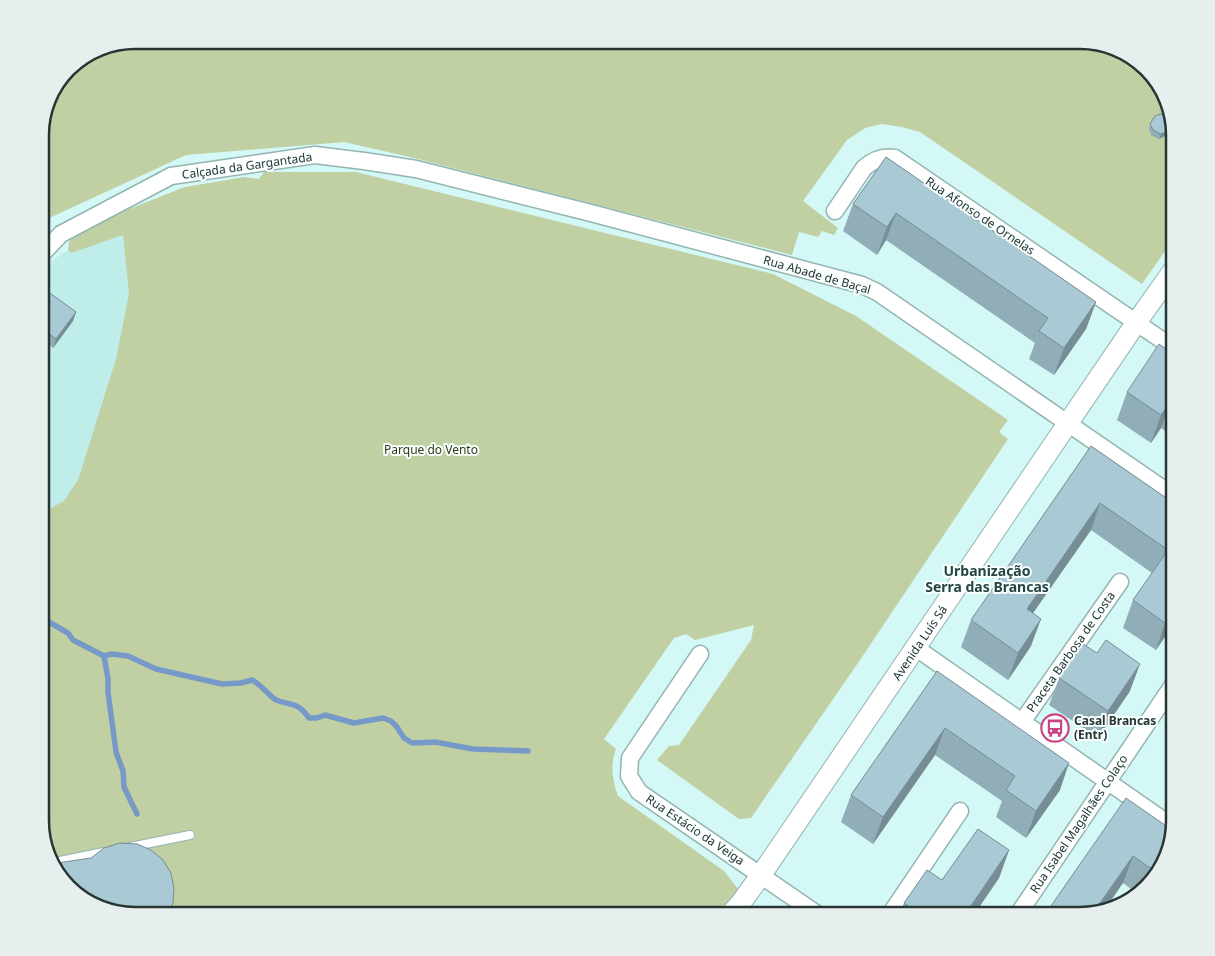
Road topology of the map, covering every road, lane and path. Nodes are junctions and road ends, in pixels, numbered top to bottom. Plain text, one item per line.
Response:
1 (834, 211) dead end
2 (591, 213) joint
3 (49, 247) edge
4 (1166, 281) edge
5 (1136, 323) junction
6 (1166, 343) edge
7 (1068, 424) junction
8 (1166, 491) edge
9 (1120, 582) dead end
10 (916, 648) junction
11 (700, 654) dead end
12 (1166, 695) edge
13 (1022, 722) junction
14 (1107, 782) junction
15 (960, 811) dead end
16 (1166, 821) edge
17 (190, 835) dead end
18 (124, 848) edge
19 (115, 850) edge
20 (59, 861) edge
21 (761, 875) junction
22 (737, 907) edge
23 (807, 907) edge
24 (895, 907) edge
25 (1023, 907) edge

1 - 5 street, Rua Afonso de Ornelas
2 - 3 street, Calçada da Gargantada
2 - 7 street, Rua Abade de Baçal
4 - 5 street, Avenida Luís Sá
5 - 6 street
5 - 7 street, Avenida Luís Sá
7 - 8 street, Rua Abade de Baçal
7 - 10 street, Avenida Luís Sá
9 - 13 street, Praceta Barbosa de Costa
10 - 13 street
10 - 21 street, Avenida Luís Sá
11 - 21 street, Rua Estácio da Veiga
12 - 14 street, Rua Isabel Magalhães Colaço
13 - 14 street
14 - 16 street
14 - 25 street, Rua Isabel Magalhães Colaço
15 - 24 street
17 - 18 lane
19 - 20 lane
21 - 22 street, Avenida Luís Sá
21 - 23 street, Rua Estácio da Veiga

